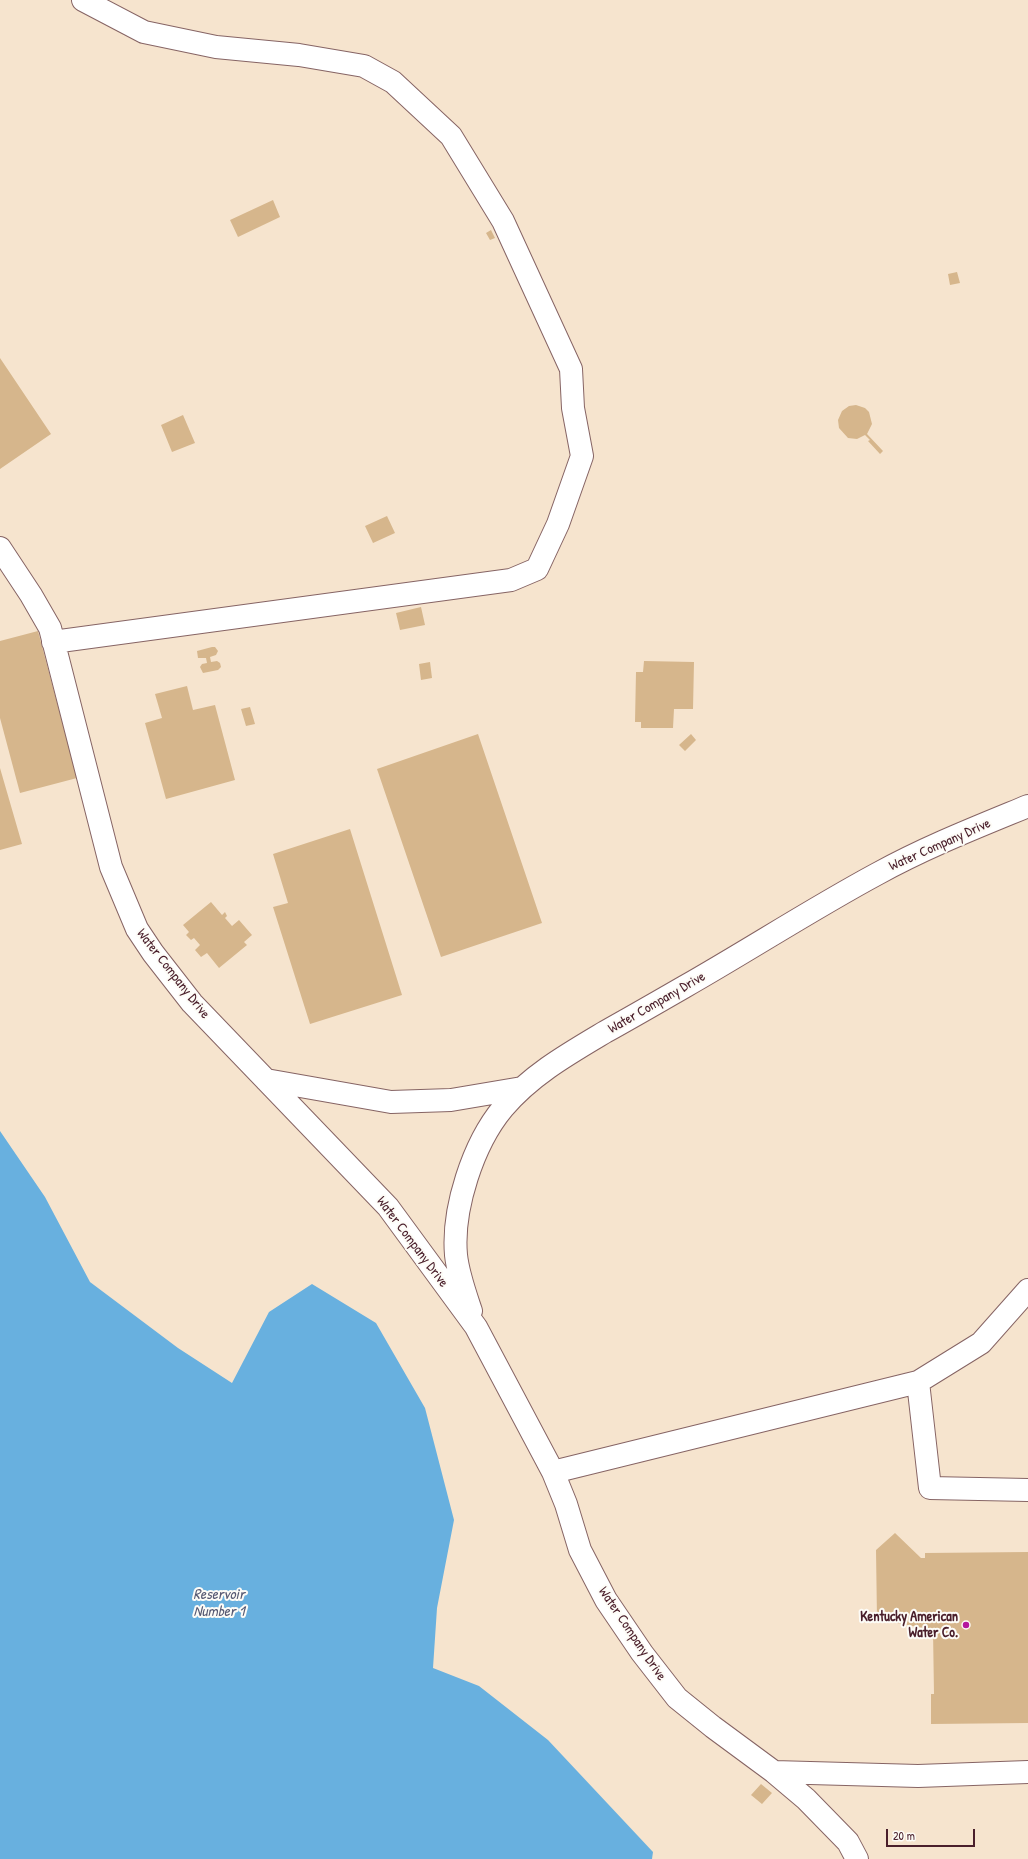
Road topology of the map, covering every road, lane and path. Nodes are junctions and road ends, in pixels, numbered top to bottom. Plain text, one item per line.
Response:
1 (83, 0) edge
2 (0, 548) edge
3 (53, 642) junction
4 (1028, 806) edge
5 (266, 1080) junction
6 (522, 1088) junction
7 (1028, 1290) edge
8 (476, 1328) junction
9 (918, 1382) junction
10 (553, 1472) junction
11 (1028, 1490) edge
12 (774, 1772) junction
13 (1028, 1772) edge
14 (857, 1859) edge

1 - 3 street
2 - 3 street, Water Company Drive
3 - 5 street, Water Company Drive
4 - 6 street, Water Company Drive
5 - 6 street
5 - 8 street, Water Company Drive
6 - 8 street, Water Company Drive
7 - 9 street
8 - 10 street, Water Company Drive
9 - 10 street
9 - 11 street
10 - 12 street, Water Company Drive
12 - 13 street
12 - 14 street, Water Company Drive

